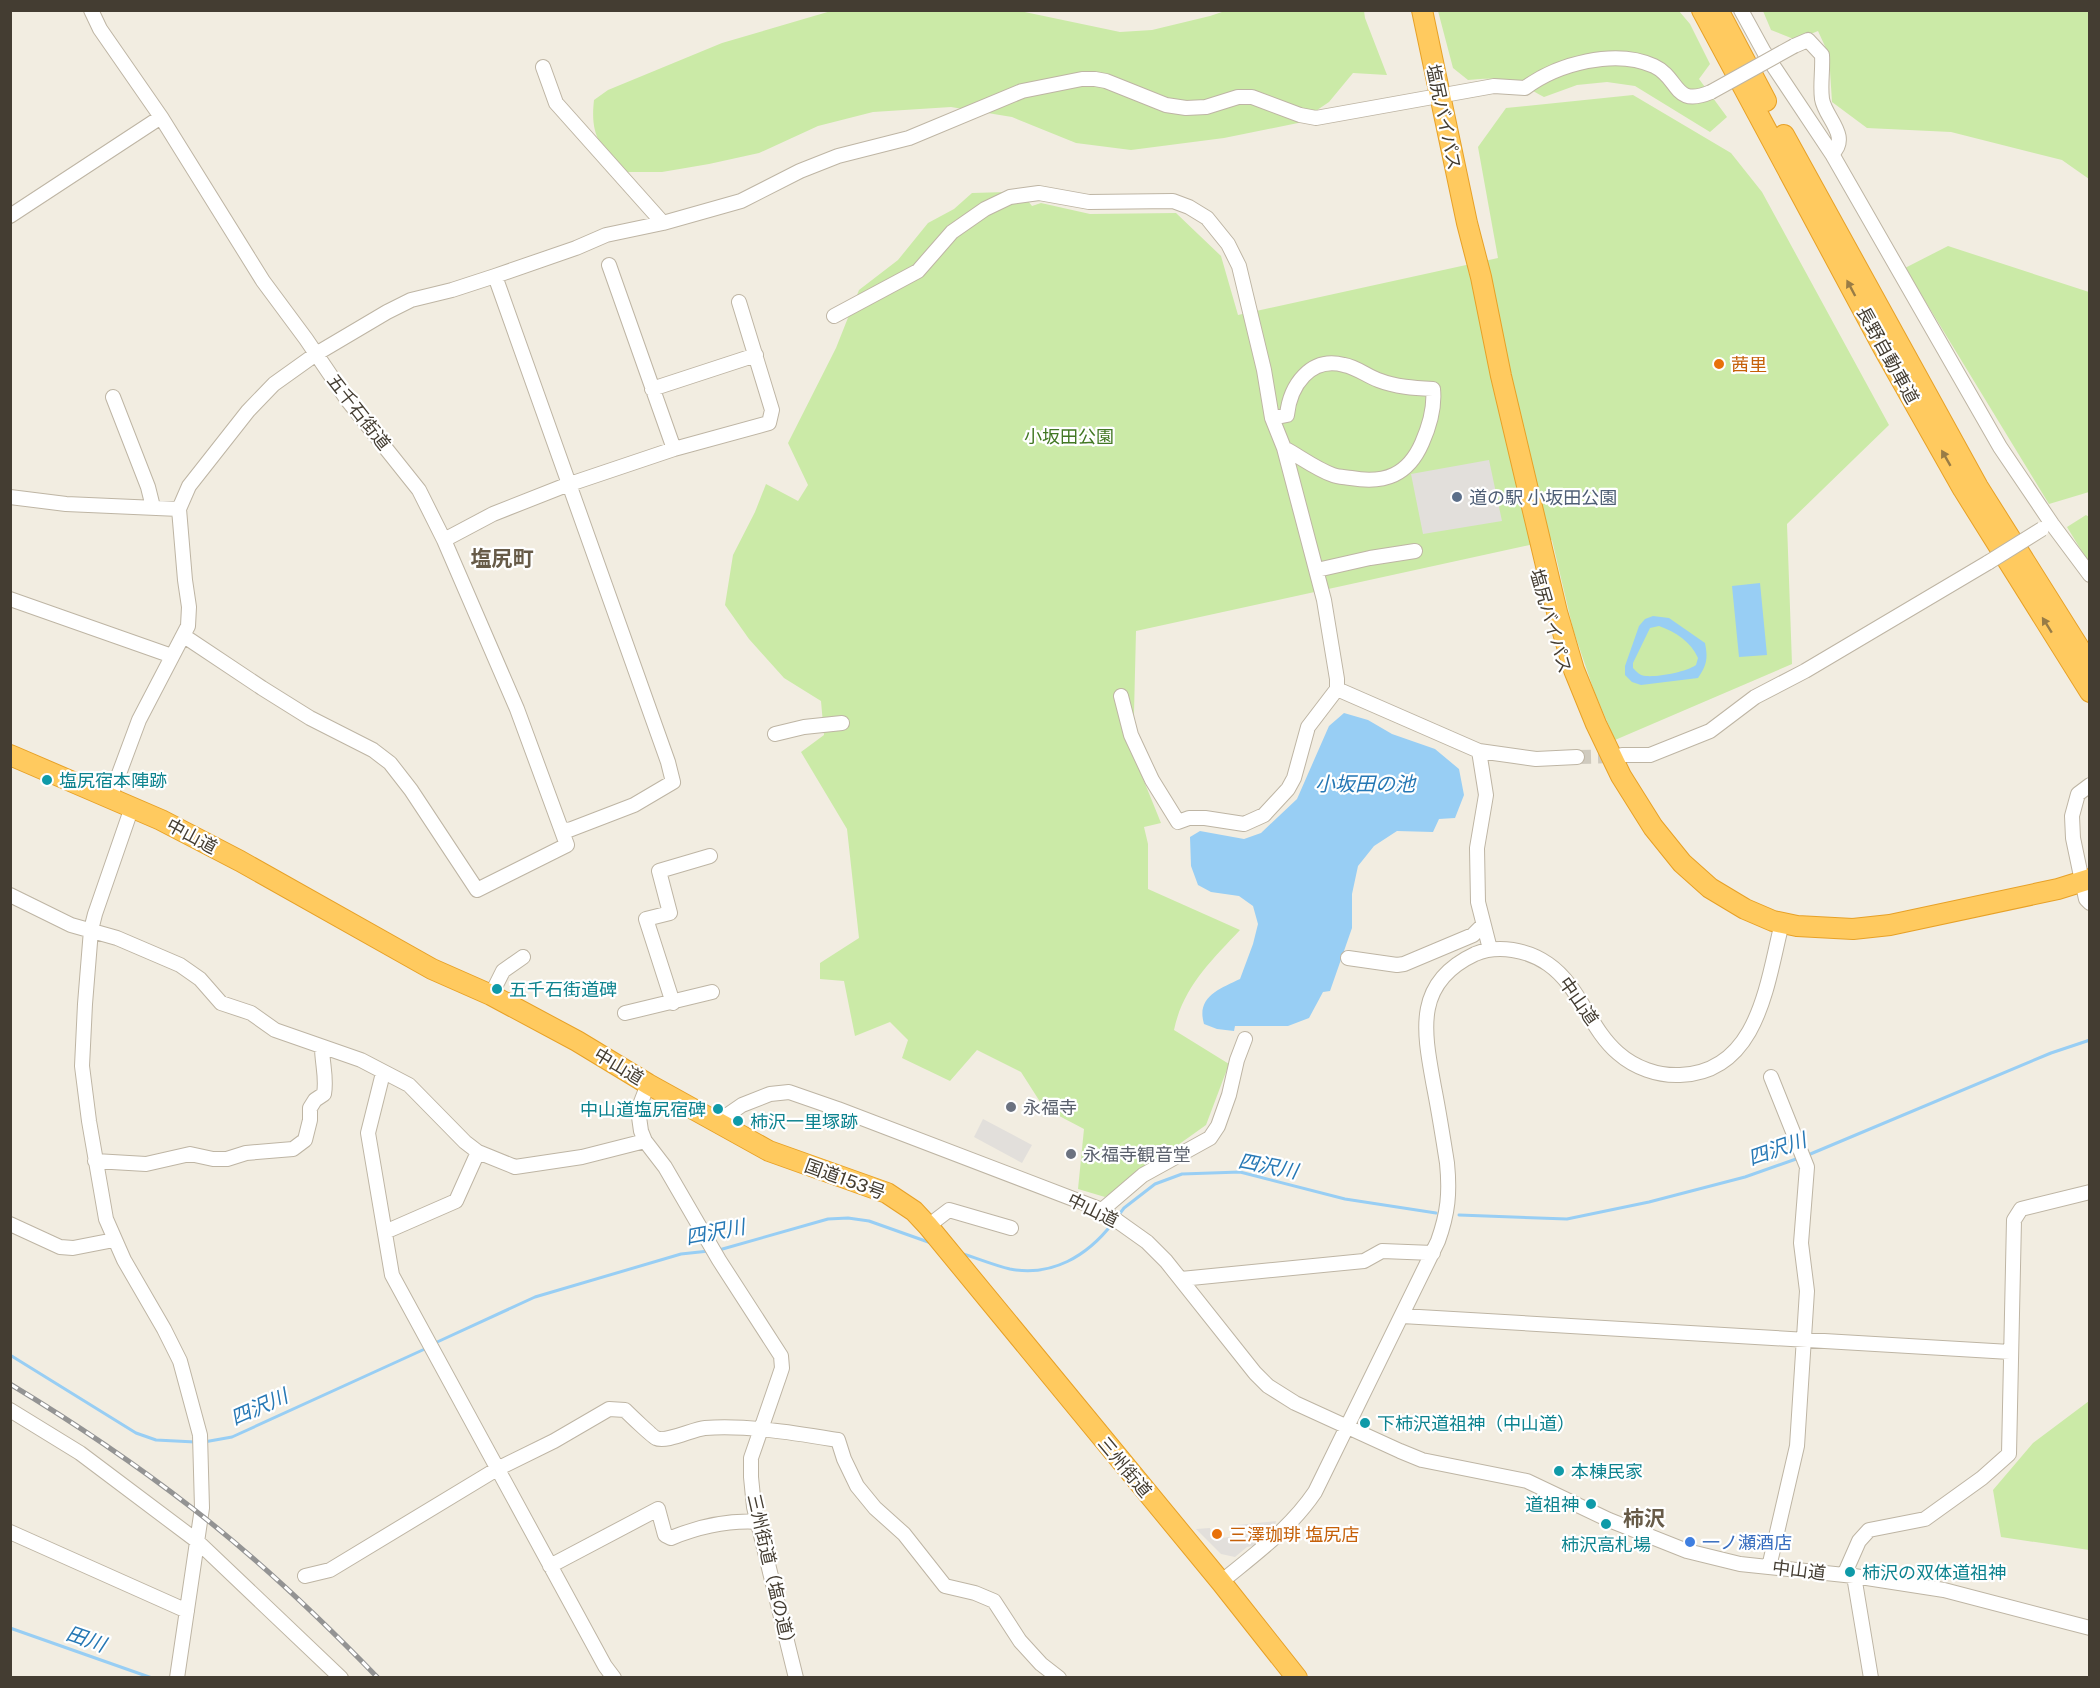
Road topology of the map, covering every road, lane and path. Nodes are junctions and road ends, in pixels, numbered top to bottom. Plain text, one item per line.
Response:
1 (91, 10) edge
2 (1422, 10) edge
3 (1702, 10) edge
4 (1718, 10) edge
5 (1741, 10) edge
6 (543, 67) dead end
7 (1440, 96) junction
8 (161, 117) junction
9 (1832, 154) junction
10 (10, 216) edge
11 (663, 223) junction
12 (609, 265) dead end
13 (495, 276) junction
14 (739, 302) dead end
15 (834, 316) dead end
16 (315, 354) junction
17 (756, 355) junction
18 (652, 389) junction
19 (113, 397) dead end
20 (771, 417) junction
21 (1272, 418) junction
22 (785, 421) dead end
23 (1284, 448) junction
24 (674, 449) junction
25 (570, 485) junction
26 (10, 497) edge
27 (153, 507) junction
28 (179, 509) junction
29 (2047, 526) junction
30 (444, 540) junction
31 (1415, 551) dead end
32 (1317, 570) junction
33 (2090, 575) edge
34 (10, 599) edge
35 (184, 636) junction
36 (172, 656) junction
37 (2090, 665) edge
38 (1336, 689) junction
39 (2090, 692) edge
40 (1121, 696) dead end
41 (842, 723) dead end
42 (775, 734) dead end
43 (1479, 751) junction
44 (10, 755) edge
45 (1623, 755) tunnel mouth
46 (1577, 757) tunnel mouth
47 (2090, 785) edge
48 (110, 798) junction
49 (132, 807) junction
50 (562, 829) junction
51 (710, 856) dead end
52 (2086, 880) edge
53 (10, 895) edge
54 (2090, 903) edge
55 (1483, 925) junction
56 (1781, 929) junction
57 (91, 930) junction
58 (1490, 949) junction
59 (523, 957) dead end
60 (1348, 958) dead end
61 (712, 992) dead end
62 (491, 995) junction
63 (673, 1003) junction
64 (625, 1013) dead end
65 (1245, 1039) dead end
66 (322, 1047) junction
67 (383, 1072) junction
68 (1771, 1077) dead end
69 (648, 1084) junction
70 (722, 1124) junction
71 (645, 1141) junction
72 (478, 1152) junction
73 (95, 1161) junction
74 (2090, 1192) edge
75 (1106, 1213) junction
76 (10, 1224) edge
77 (1011, 1228) dead end
78 (932, 1230) junction
79 (385, 1232) junction
80 (114, 1240) junction
81 (1433, 1253) junction
82 (953, 1256) joint
83 (1181, 1279) junction
84 (1402, 1316) junction
85 (1804, 1341) junction
86 (2010, 1353) junction
87 (10, 1410) edge
88 (1349, 1427) junction
89 (760, 1430) junction
90 (497, 1469) junction
91 (759, 1522) junction
92 (10, 1532) edge
93 (197, 1540) junction
94 (550, 1566) junction
95 (1769, 1567) junction
96 (305, 1576) dead end
97 (1849, 1576) junction
98 (1221, 1582) junction
99 (187, 1611) junction
100 (2090, 1628) edge
101 (178, 1677) edge
102 (341, 1677) edge
103 (614, 1677) edge
104 (796, 1677) edge
105 (1059, 1677) edge
106 (1297, 1677) edge
107 (1871, 1677) edge

1 - 8 street, 五千石街道
2 - 7 highway, 塩尻バイパス
39 -> 3 highway, 長野自動車道
4 - 37 highway, 長野自動車道
5 - 9 street
6 - 11 street
7 - 9 street, bridge
7 - 11 street
7 - 56 highway, 塩尻バイパス
8 - 10 street
8 - 16 street, 五千石街道
9 - 29 street
11 - 13 street
12 - 18 street
13 - 16 street
13 - 25 street
14 - 17 street
15 - 21 street
16 - 28 street
16 - 30 street, 五千石街道
17 - 18 street
17 - 20 street
18 - 24 street
19 - 27 street
20 - 22 street
20 - 24 street
21 - 23 street
21 - 23 street
23 - 32 street
24 - 25 street
25 - 30 street
25 - 50 street
26 - 27 street
27 - 28 street
28 - 35 street
29 - 33 street
29 - 45 street, bridge
30 - 50 street, 五千石街道
31 - 32 street
32 - 38 street
34 - 36 street
35 - 36 street
35 - 50 street, 五千石街道
36 - 48 street
38 - 40 street
38 - 43 street
41 - 42 street
43 - 46 street
43 - 55 street
44 - 48 highway, 中山道
47 - 52 street
48 - 49 highway, 中山道
49 - 57 street
49 - 62 highway, 中山道
51 - 63 street
52 - 54 street
52 - 56 highway
53 - 57 street
55 - 58 street
55 - 60 street
56 - 58 street, 中山道
57 - 66 street
57 - 73 street
58 - 81 street, 中山道
59 - 62 street
61 - 63 street
62 - 69 highway, 中山道
63 - 64 street
65 - 75 street
66 - 67 street
66 - 73 street
67 - 72 street
67 - 79 street
68 - 85 street
69 - 70 highway, 中山道
69 - 71 street, 三州街道（塩の道）
70 - 75 street, 中山道
70 - 78 highway, 国道153号
71 - 72 street
71 - 89 street, 三州街道（塩の道）
72 - 79 street
73 - 80 street
74 - 86 street
75 - 83 street, 中山道
76 - 80 street
77 - 78 street
78 - 82 highway, 国道153号
79 - 90 street
80 - 93 street
81 - 83 street
81 - 84 street, 中山道
82 - 98 highway, 三州街道
83 - 88 street, 中山道
84 - 85 street
84 - 88 street, 中山道
85 - 86 street
85 - 95 street
86 - 97 street
87 - 93 street
88 - 95 street, 中山道
88 - 98 street
89 - 90 street
89 - 91 street, 三州街道（塩の道）
89 - 105 street
90 - 94 street
90 - 96 street
91 - 94 street
91 - 104 street, 三州街道（塩の道）
92 - 99 street
93 - 99 street
93 - 102 street
94 - 103 street
95 - 97 street, 中山道
97 - 100 street, 中山道
97 - 107 street
98 - 106 highway, 三州街道
99 - 101 street

